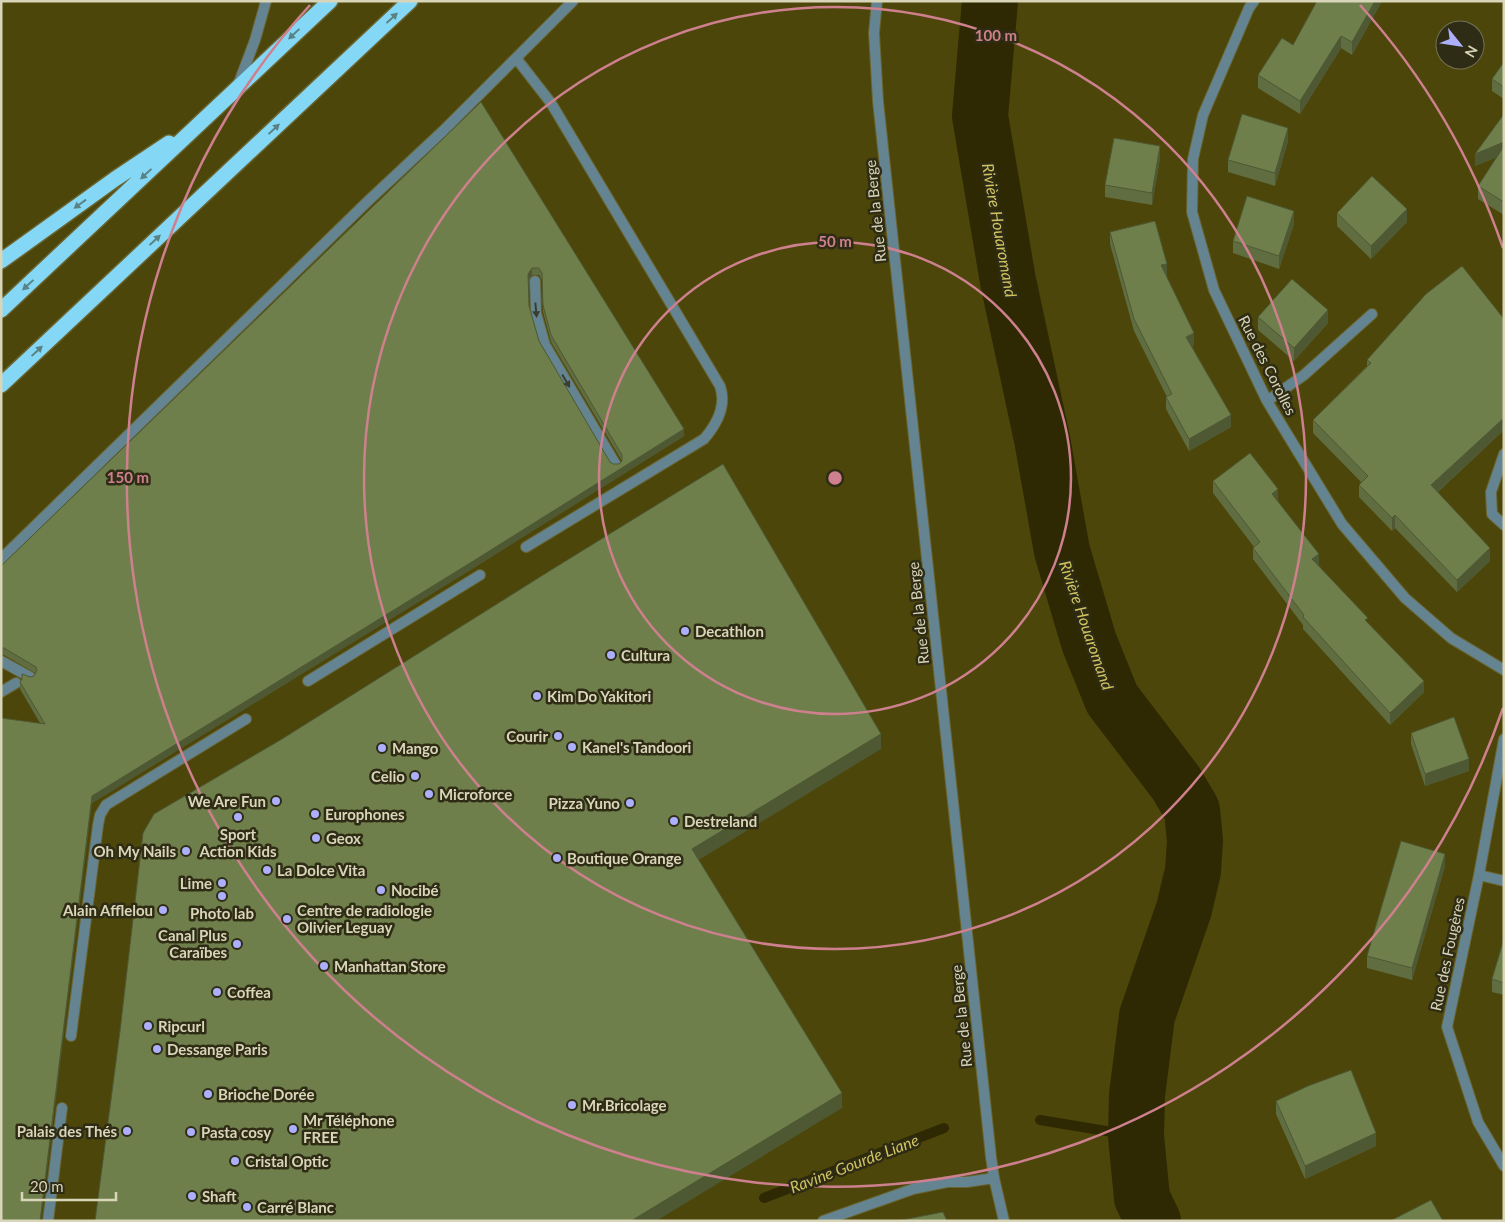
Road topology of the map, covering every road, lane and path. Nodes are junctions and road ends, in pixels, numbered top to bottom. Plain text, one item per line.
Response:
1 (266, 1) edge
2 (330, 1) edge
3 (410, 1) edge
4 (573, 1) edge
5 (877, 1) edge
6 (1254, 1) edge
7 (516, 58) junction
8 (237, 87) junction
9 (207, 117) junction
10 (1, 261) edge
11 (536, 280) dead end
12 (1, 310) edge
13 (1372, 314) dead end
14 (1, 385) edge
15 (1267, 401) junction
16 (1504, 454) edge
17 (616, 465) edge
18 (1504, 525) edge
19 (526, 547) dead end
20 (1, 559) edge
21 (480, 575) dead end
22 (1, 661) edge
23 (1504, 670) edge
24 (30, 677) edge
25 (308, 681) dead end
26 (16, 683) dead end
27 (1, 692) edge
28 (246, 719) dead end
29 (1504, 739) edge
30 (1479, 875) junction
31 (1504, 881) edge
32 (71, 1036) dead end
33 (62, 1108) dead end
34 (1504, 1166) edge
35 (994, 1178) junction
36 (48, 1221) edge
37 (823, 1221) edge
38 (1004, 1221) edge

1 - 8 street
2 -> 8 highway
14 -> 3 highway
4 - 7 street
5 - 35 street, Rue de la Berge
6 - 15 street, Rue des Corolles
7 - 19 street
7 - 20 street
8 - 9 highway
9 -> 10 highway
9 -> 12 highway
11 -> 17 street
13 - 15 street
15 - 23 street, Rue des Corolles
16 - 18 street
21 - 25 street
22 - 24 street
26 - 27 street
28 - 32 street
29 - 30 street, Rue des Fougères
30 - 31 street
30 - 34 street, Rue des Fougères
33 - 36 street
35 - 37 street
35 - 38 street, Rue de la Berge

